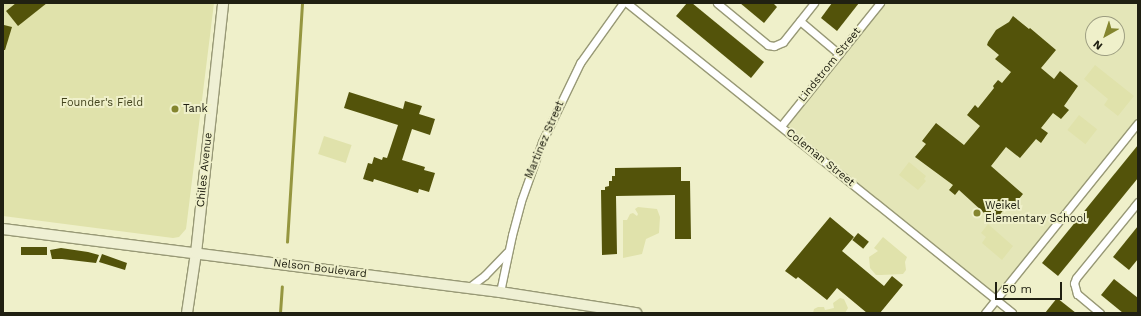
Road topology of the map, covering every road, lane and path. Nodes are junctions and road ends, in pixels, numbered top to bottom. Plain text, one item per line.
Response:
1 (223, 3) edge
2 (623, 3) edge
3 (627, 3) edge
4 (717, 3) edge
5 (814, 3) edge
6 (880, 3) edge
7 (800, 21) junction
8 (839, 54) junction
9 (1138, 125) edge
10 (781, 126) junction
11 (1138, 202) edge
12 (3, 229) edge
13 (508, 250) junction
14 (196, 253) junction
15 (468, 288) junction
16 (500, 292) junction
17 (996, 299) junction
18 (187, 313) edge
19 (632, 313) edge
20 (985, 313) edge
21 (1012, 313) edge
22 (1100, 313) edge

1 - 14 street, Chiles Avenue
2 - 13 street, Martinez Street
3 - 10 street, Coleman Street
4 - 7 street
5 - 7 street
6 - 8 street, Lindstrom Street
7 - 8 street
8 - 10 street, Lindstrom Street
9 - 17 street
10 - 17 street, Coleman Street
11 - 22 street
12 - 14 street, Nelson Boulevard
13 - 15 street
13 - 16 street, Martinez Street
14 - 15 street, Nelson Boulevard
14 - 18 street, Chiles Avenue
15 - 16 street, Nelson Boulevard
16 - 19 street, Nelson Boulevard
17 - 20 street
17 - 21 street, Coleman Street

